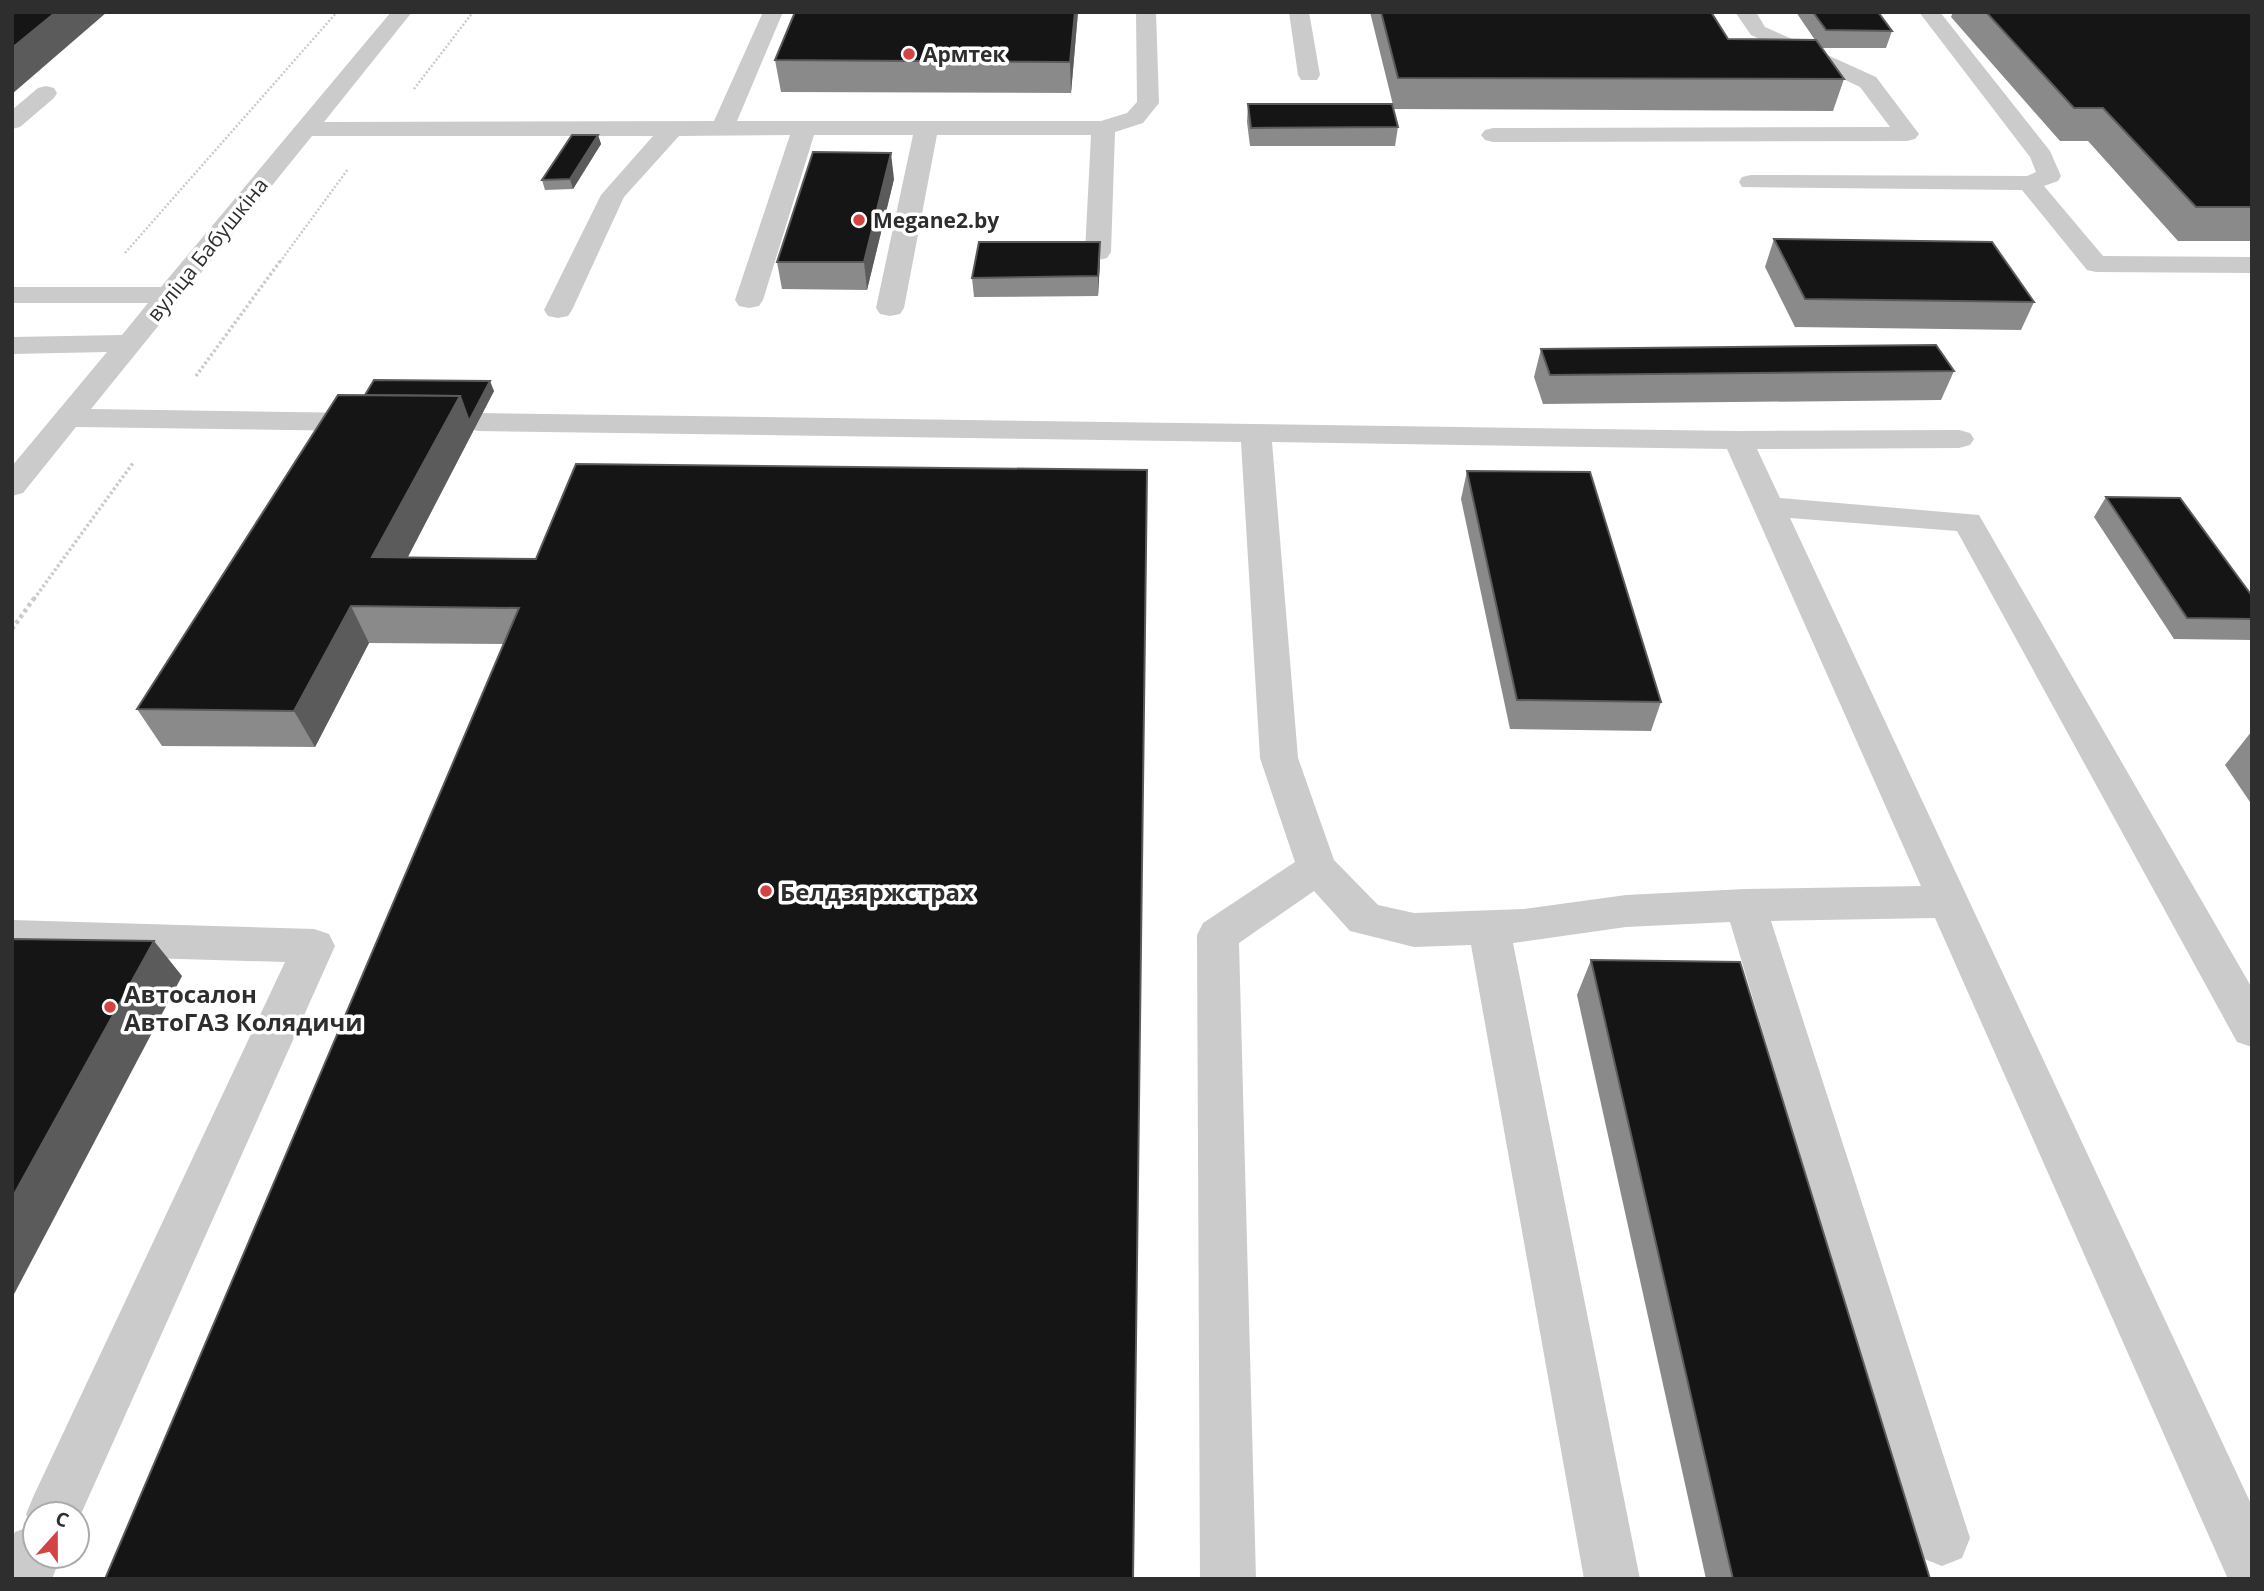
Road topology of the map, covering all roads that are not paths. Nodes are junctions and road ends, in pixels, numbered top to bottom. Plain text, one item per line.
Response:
1 (402, 12) edge
2 (773, 12) edge
3 (1146, 12) edge
4 (1298, 12) edge
5 (1745, 12) edge
6 (1929, 12) edge
7 (1309, 75) dead end
8 (46, 93) dead end
9 (12, 122) edge
10 (1104, 128) junction
11 (305, 129) junction
12 (804, 129) junction
13 (926, 129) junction
14 (671, 130) junction
15 (722, 130) junction
16 (1493, 135) dead end
17 (1751, 182) dead end
18 (2029, 183) junction
19 (1098, 252) edge
20 (2252, 265) edge
21 (12, 295) edge
22 (169, 295) junction
23 (748, 300) dead end
24 (890, 308) dead end
25 (558, 310) dead end
26 (130, 343) junction
27 (12, 346) edge
28 (68, 418) junction
29 (359, 422) edge
30 (478, 422) edge
31 (1256, 432) junction
32 (1959, 439) dead end
33 (1738, 440) junction
34 (12, 486) edge
35 (1770, 507) junction
36 (1317, 868) junction
37 (1947, 902) junction
38 (1745, 905) junction
39 (1489, 927) junction
40 (12, 937) edge
41 (2252, 1029) edge
42 (59, 1500) edge
43 (1942, 1538) dead end
44 (2252, 1569) edge
45 (1227, 1579) edge
46 (1612, 1579) edge

1 - 11 street, вуліца Бабушкіна
2 - 15 street
3 - 10 street
4 - 7 street
5 - 16 street
6 - 18 street
8 - 9 street
10 - 13 street
10 - 19 street
11 - 14 street
11 - 22 street, вуліца Бабушкіна
12 - 13 street
12 - 15 street
12 - 23 street
13 - 24 street
14 - 15 street
14 - 25 street
17 - 18 street
18 - 20 street
21 - 22 street
22 - 26 street, вуліца Бабушкіна
26 - 27 street
26 - 28 street, вуліца Бабушкіна
28 - 29 street
28 - 34 street, вуліца Бабушкіна
30 - 31 street
31 - 33 street
31 - 36 street
32 - 33 street
33 - 35 street
35 - 37 street
35 - 41 street
36 - 39 street
36 - 45 street
37 - 38 street
37 - 44 street
38 - 39 street
38 - 43 street
39 - 46 street
40 - 42 street

